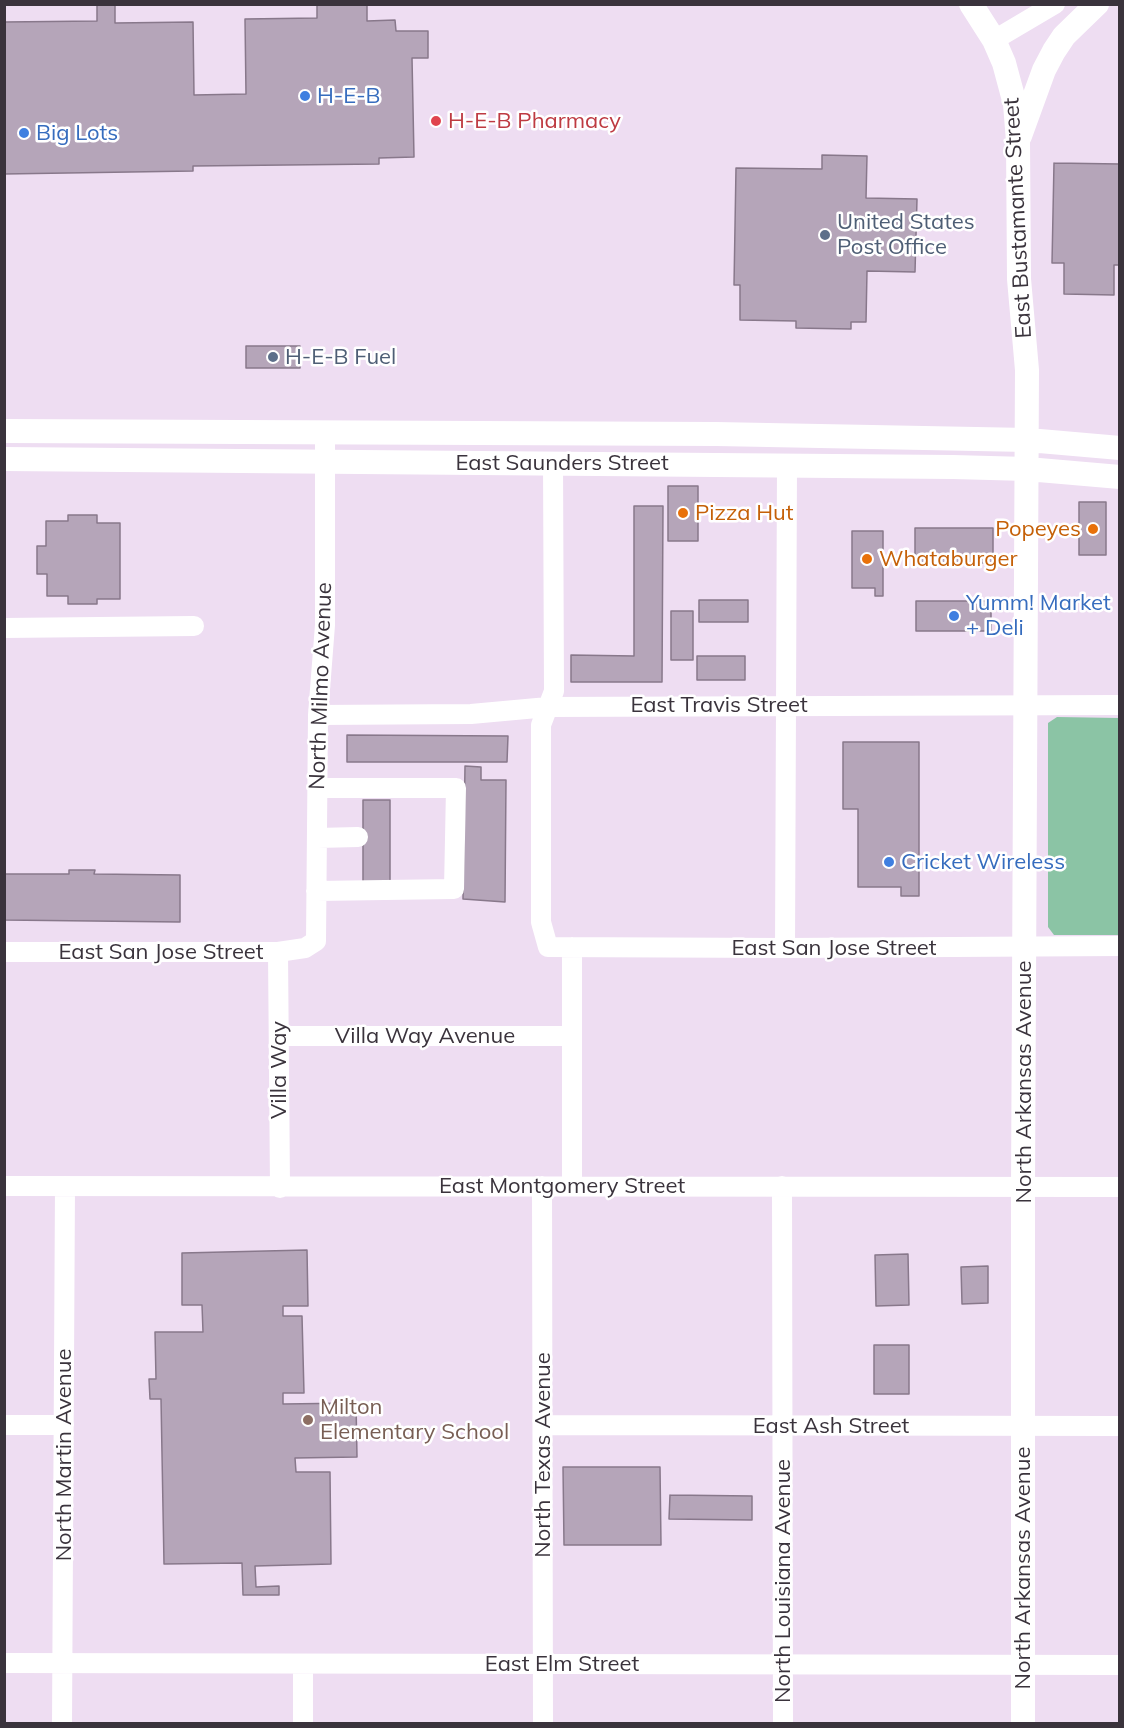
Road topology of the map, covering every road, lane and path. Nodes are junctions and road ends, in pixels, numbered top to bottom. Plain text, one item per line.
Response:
1 (971, 4) edge
2 (1055, 4) edge
3 (1097, 4) edge
4 (994, 40) junction
5 (1018, 141) junction
6 (4, 431) edge
7 (76, 431) junction
8 (326, 432) junction
9 (716, 434) junction
10 (1028, 441) junction
11 (4, 446) edge
12 (1119, 448) edge
13 (4, 459) edge
14 (326, 461) junction
15 (503, 462) junction
16 (553, 462) junction
17 (787, 465) junction
18 (1027, 469) junction
19 (1119, 477) edge
20 (194, 626) dead end
21 (4, 628) edge
22 (785, 705) junction
23 (1027, 705) junction
24 (1119, 705) edge
25 (548, 707) junction
26 (318, 715) junction
27 (318, 788) junction
28 (358, 837) dead end
29 (317, 838) junction
30 (316, 891) junction
31 (316, 941) joint
32 (1025, 946) junction
33 (1119, 946) edge
34 (572, 947) junction
35 (784, 948) junction
36 (4, 952) edge
37 (278, 952) junction
38 (279, 1036) junction
39 (572, 1036) junction
40 (4, 1186) edge
41 (65, 1186) junction
42 (542, 1186) junction
43 (572, 1186) junction
44 (782, 1186) junction
45 (1023, 1187) junction
46 (1119, 1187) edge
47 (280, 1188) junction
48 (4, 1425) edge
49 (64, 1425) junction
50 (543, 1425) junction
51 (783, 1426) junction
52 (1023, 1426) junction
53 (1119, 1426) edge
54 (4, 1663) edge
55 (63, 1663) junction
56 (303, 1664) junction
57 (543, 1664) junction
58 (783, 1664) junction
59 (1023, 1665) junction
60 (1119, 1665) edge
61 (63, 1724) edge
62 (303, 1724) edge
63 (543, 1724) edge
64 (783, 1724) edge
65 (1023, 1724) edge

1 - 4 main road, East Bustamante Street
2 - 4 street
3 - 5 main road
4 - 5 main road, East Bustamante Street
5 - 10 main road, East Bustamante Street
6 - 7 main road, East Saunders Street
7 - 8 main road, East Saunders Street
7 - 11 main road
8 - 9 main road, East Saunders Street
8 - 14 street, North Milmo Avenue
9 - 10 main road, East Saunders Street
9 - 15 main road
10 - 12 main road, East Saunders Street
10 - 18 main road, North Arkansas Avenue
13 - 14 main road, East Saunders Street
14 - 15 main road, East Saunders Street
14 - 26 street, North Milmo Avenue
15 - 16 main road, East Saunders Street
16 - 17 main road, East Saunders Street
16 - 25 street
17 - 18 main road, East Saunders Street
17 - 22 street
18 - 19 main road, East Saunders Street
18 - 23 main road, North Arkansas Avenue
20 - 21 street
22 - 23 street, East Travis Street
22 - 25 street, East Travis Street
22 - 35 street
23 - 24 street, East Travis Street
23 - 32 main road, North Arkansas Avenue
25 - 26 street, East Travis Street
25 - 34 street, East San Jose Street
26 - 27 street, North Milmo Avenue
27 - 29 street, North Milmo Avenue
27 - 30 street
28 - 29 street
29 - 30 street, North Milmo Avenue
30 - 31 street, North Milmo Avenue
31 - 37 street, East San Jose Street
32 - 33 street, East San Jose Street
32 - 35 street, East San Jose Street
32 - 45 main road, North Arkansas Avenue
34 - 35 street, East San Jose Street
34 - 39 street
36 - 37 street, East San Jose Street
37 - 38 street, Villa Way
38 - 39 street, Villa Way Avenue
38 - 47 street, Villa Way
39 - 43 street
40 - 41 street, East Montgomery Street
41 - 47 street, East Montgomery Street
41 - 49 street, North Martin Avenue
42 - 43 street, East Montgomery Street
42 - 47 street, East Montgomery Street
42 - 50 street, North Texas Avenue
43 - 44 street, East Montgomery Street
44 - 45 street, East Montgomery Street
44 - 51 street, North Louisiana Avenue
45 - 46 street, East Montgomery Street
45 - 52 main road, North Arkansas Avenue
48 - 49 street
49 - 55 street, North Martin Avenue
50 - 51 street, East Ash Street
50 - 57 street, North Texas Avenue
51 - 52 street, East Ash Street
51 - 58 street, North Louisiana Avenue
52 - 53 street, East Ash Street
52 - 59 main road, North Arkansas Avenue
54 - 55 street, East Elm Street
55 - 56 street, East Elm Street
55 - 61 street, North Martin Avenue
56 - 57 street, East Elm Street
56 - 62 street
57 - 58 street, East Elm Street
57 - 63 street, North Texas Avenue
58 - 59 street, East Elm Street
58 - 64 street, North Louisiana Avenue
59 - 60 street, East Elm Street
59 - 65 main road, North Arkansas Avenue

